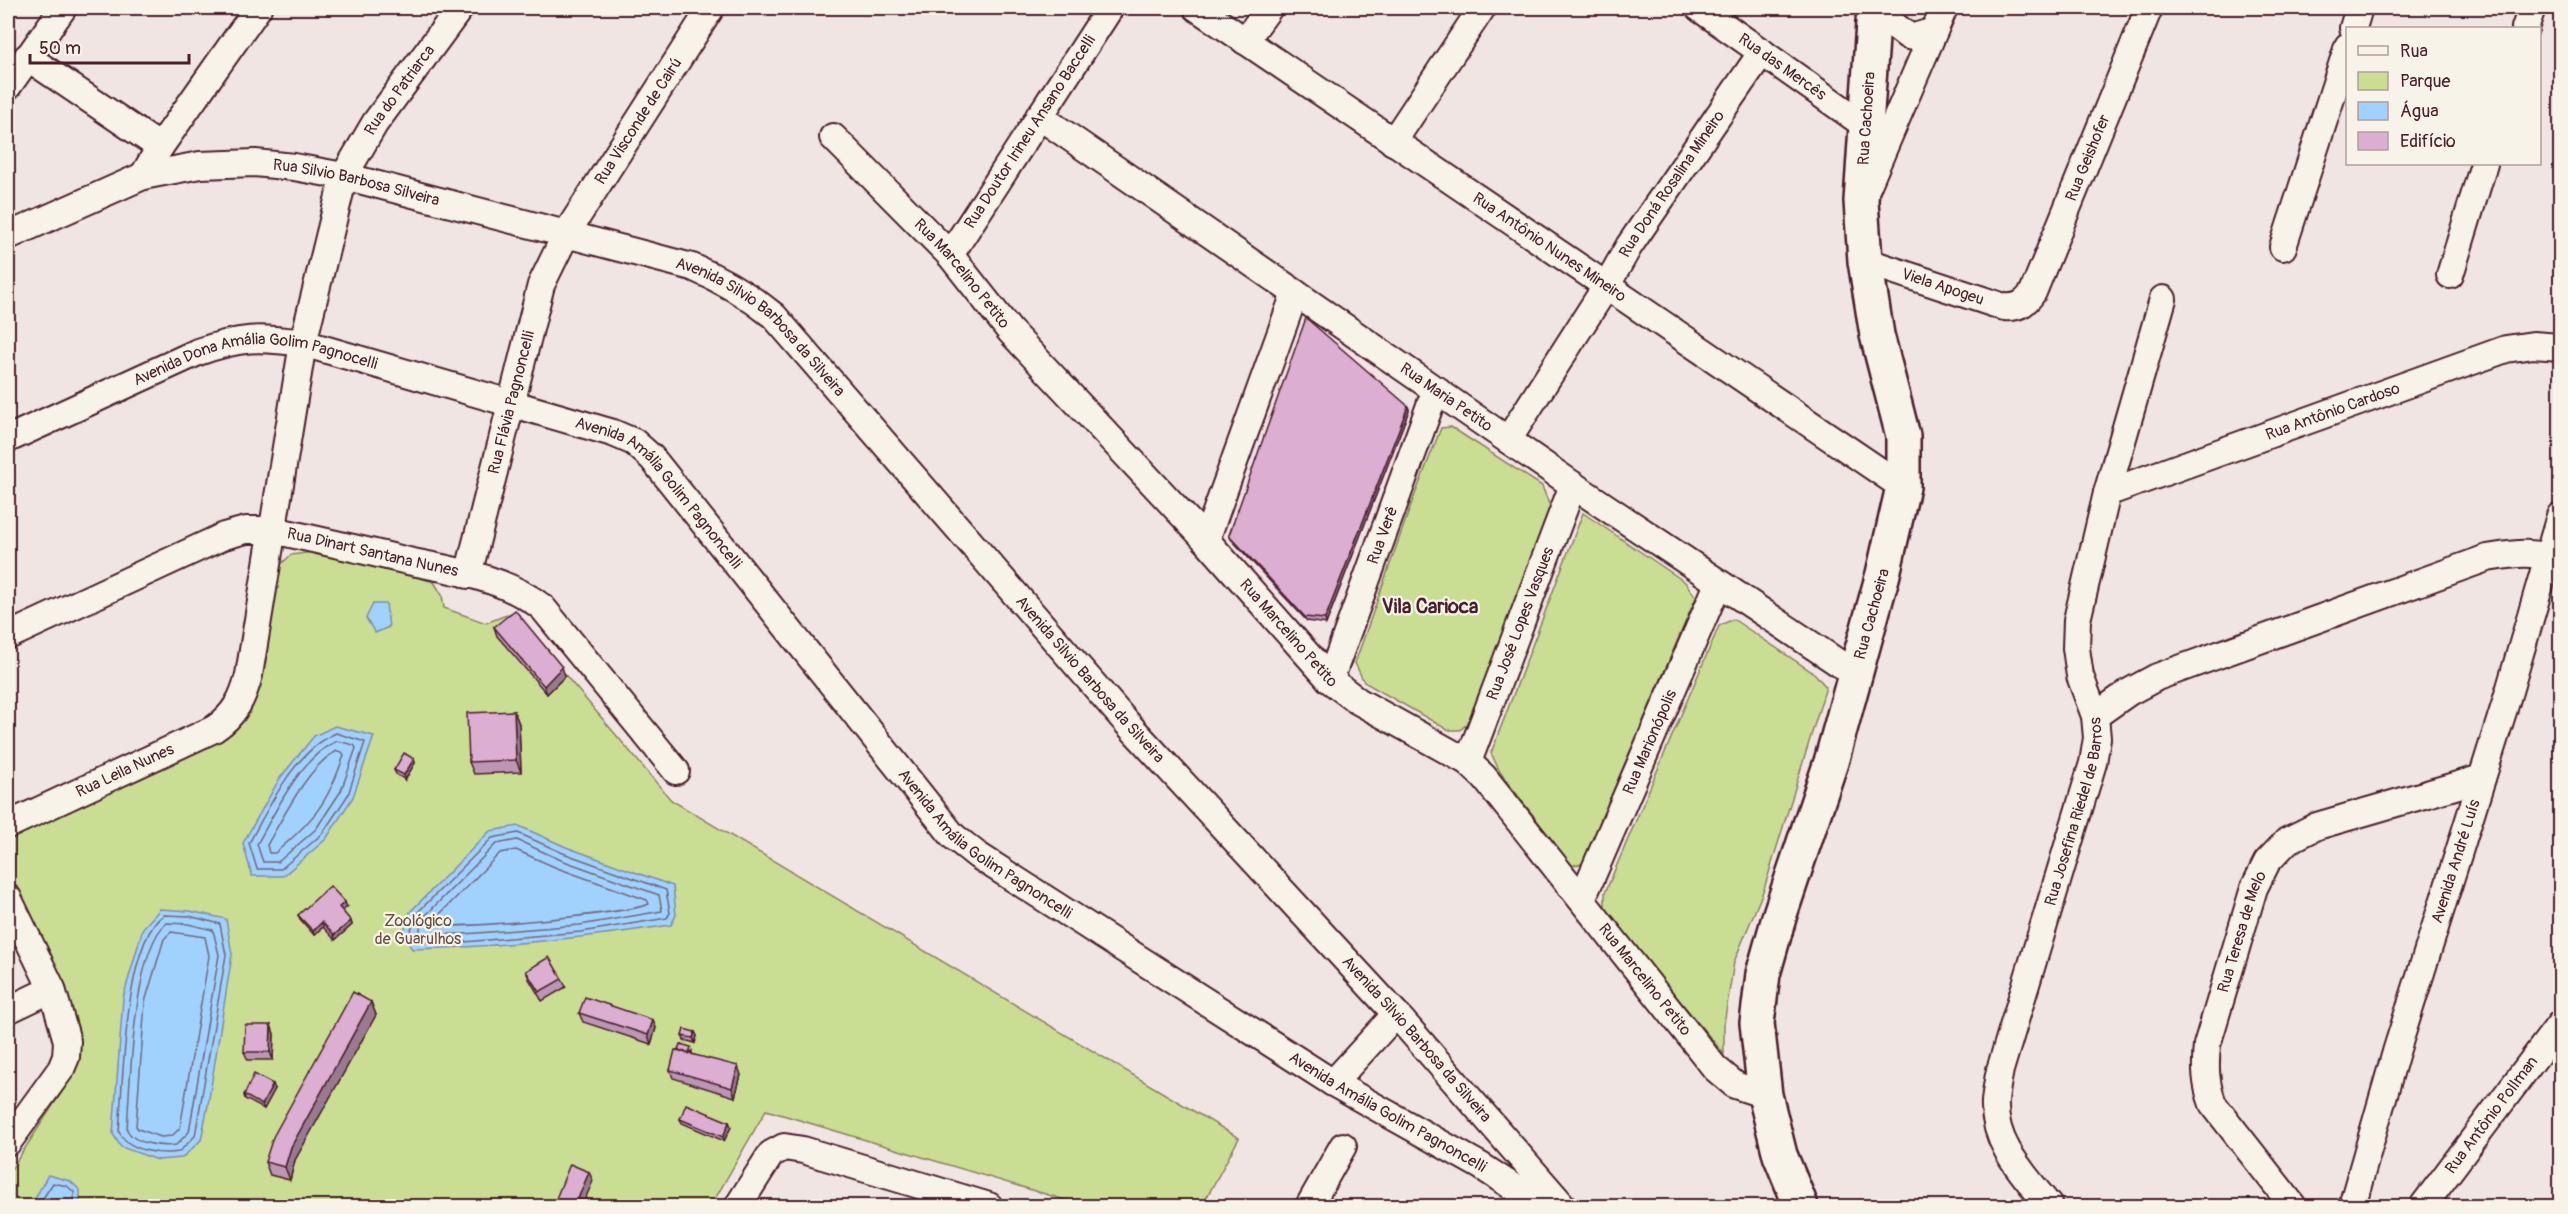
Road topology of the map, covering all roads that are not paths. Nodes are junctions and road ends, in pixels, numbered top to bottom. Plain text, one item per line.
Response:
1 (63, 8) edge
2 (258, 8) edge
3 (460, 8) edge
4 (711, 8) edge
5 (1110, 8) edge
6 (1197, 8) edge
7 (1269, 8) edge
8 (1482, 8) edge
9 (1699, 8) edge
10 (2149, 8) edge
11 (2359, 8) edge
12 (2532, 8) edge
13 (1874, 9) edge
14 (1939, 19) edge
15 (2353, 27) edge
16 (2525, 27) edge
17 (1245, 41) junction
18 (1762, 52) junction
19 (2346, 52) edge
20 (27, 57) junction
21 (8, 86) edge
22 (1039, 116) junction
23 (1866, 126) junction
24 (833, 137) dead end
25 (1393, 142) junction
26 (160, 147) junction
27 (2484, 165) edge
28 (143, 176) junction
29 (344, 176) junction
30 (1861, 201) junction
31 (566, 234) junction
32 (8, 236) edge
33 (2283, 247) dead end
34 (950, 255) junction
35 (1865, 261) junction
36 (2450, 275) dead end
37 (1607, 285) junction
38 (1295, 293) junction
39 (2163, 299) dead end
40 (2021, 305) joint
41 (303, 343) junction
42 (2560, 347) edge
43 (1436, 389) junction
44 (510, 404) junction
45 (8, 439) edge
46 (1509, 441) junction
47 (1573, 485) junction
48 (1903, 487) junction
49 (2107, 493) junction
50 (2560, 516) edge
51 (273, 530) junction
52 (1206, 540) junction
53 (2554, 559) edge
54 (468, 574) junction
55 (1718, 584) junction
56 (8, 636) edge
57 (1855, 674) junction
58 (1330, 680) junction
59 (236, 708) joint
60 (2095, 716) junction
61 (1468, 762) junction
62 (676, 771) dead end
63 (2482, 778) junction
64 (8, 825) edge
65 (8, 898) edge
66 (1582, 899) junction
67 (52, 989) junction
68 (8, 1010) edge
69 (1396, 1014) junction
70 (2560, 1024) edge
71 (1333, 1083) junction
72 (1765, 1095) junction
73 (8, 1142) edge
74 (1343, 1146) dead end
75 (953, 1202) edge
76 (2429, 1204) edge
77 (738, 1206) edge
78 (989, 1206) edge
79 (1309, 1206) edge
80 (1542, 1206) edge
81 (1563, 1206) edge
82 (1801, 1206) edge
83 (2049, 1206) edge
84 (2293, 1206) edge
85 (2352, 1206) edge

1 - 20 street
2 - 26 street
3 - 29 street, Rua do Patriarca
4 - 31 street, Rua Visconde de Cairú
5 - 22 street, Rua Doutor Irineu Ansano Baccelli
6 - 17 street, Rua Antônio Nunes Mineiro
7 - 17 street
8 - 25 street
9 - 18 street, Rua das Mercês
10 - 40 street, Rua Geishofer
11 - 15 street
12 - 16 street
13 - 14 street
13 - 23 main road, Rua Cachoeira
14 - 30 street
17 - 25 street, Rua Antônio Nunes Mineiro
18 - 23 street, Rua das Mercês
18 - 37 street, Rua Doná Rosalina Mineiro
19 - 33 street
20 - 21 street
20 - 26 street
22 - 34 street, Rua Doutor Irineu Ansano Baccelli
22 - 38 street, Rua Maria Petito
23 - 30 main road, Rua Cachoeira
24 - 34 street, Rua Marcelino Petito
25 - 37 street, Rua Antônio Nunes Mineiro
26 - 28 street
27 - 36 street
28 - 29 street, Rua Silvio Barbosa Silveira
28 - 32 street, Rua Silvio Barbosa Silveira
29 - 31 street, Rua Silvio Barbosa Silveira
29 - 41 street, Rua do Patriarca
30 - 35 main road, Rua Cachoeira
31 - 44 street, Rua Flávia Pagnoncelli
31 - 69 street, Avenida Silvio Barbosa da Silveira
34 - 52 street, Rua Marcelino Petito
35 - 40 street, Viela Apogeu
35 - 48 main road, Rua Cachoeira
37 - 46 street, Rua Doná Rosalina Mineiro
37 - 48 street, Rua Antônio Nunes Mineiro
38 - 43 street, Rua Maria Petito
38 - 52 street
39 - 49 street, Rua Josefina Riedel de Barros
41 - 44 street, Avenida Dona Amália Golim Pagnocelli
41 - 45 street, Avenida Dona Amália Golim Pagnocelli
41 - 51 street, Rua do Patriarca
42 - 49 street, Rua Antônio Cardoso
43 - 46 street, Rua Maria Petito
43 - 58 street, Rua Verê
44 - 54 street, Rua Flávia Pagnoncelli
44 - 71 street, Avenida Amália Golim Pagnoncelli
46 - 47 street, Rua Maria Petito
47 - 55 street, Rua Maria Petito
47 - 61 street, Rua José Lopes Vasques
48 - 57 main road, Rua Cachoeira
49 - 60 street, Rua Josefina Riedel de Barros
50 - 53 street, Avenida André Luís
51 - 54 street, Rua Dinart Santana Nunes
51 - 56 street, Rua Dinart Santana Nunes
51 - 59 street, Rua do Patriarca
52 - 58 street, Rua Marcelino Petito
53 - 60 street
53 - 63 street, Avenida André Luís
54 - 62 street, Rua Dinart Santana Nunes
55 - 57 street, Rua Maria Petito
55 - 66 street, Rua Marionópolis
57 - 72 main road, Rua Cachoeira
58 - 61 street, Rua Marcelino Petito
59 - 64 street, Rua Leila Nunes
60 - 83 street, Rua Josefina Riedel de Barros
61 - 66 street, Rua Marcelino Petito
63 - 84 street, Rua Teresa de Melo
63 - 85 street, Avenida André Luís
65 - 67 street
66 - 72 street, Rua Marcelino Petito
67 - 68 street
67 - 73 street
69 - 71 street
69 - 81 street, Avenida Silvio Barbosa da Silveira
70 - 76 street, Rua Antônio Pollman
71 - 80 street, Avenida Amália Golim Pagnoncelli
72 - 82 main road, Rua Cachoeira
74 - 79 street
75 - 77 street
75 - 78 street

